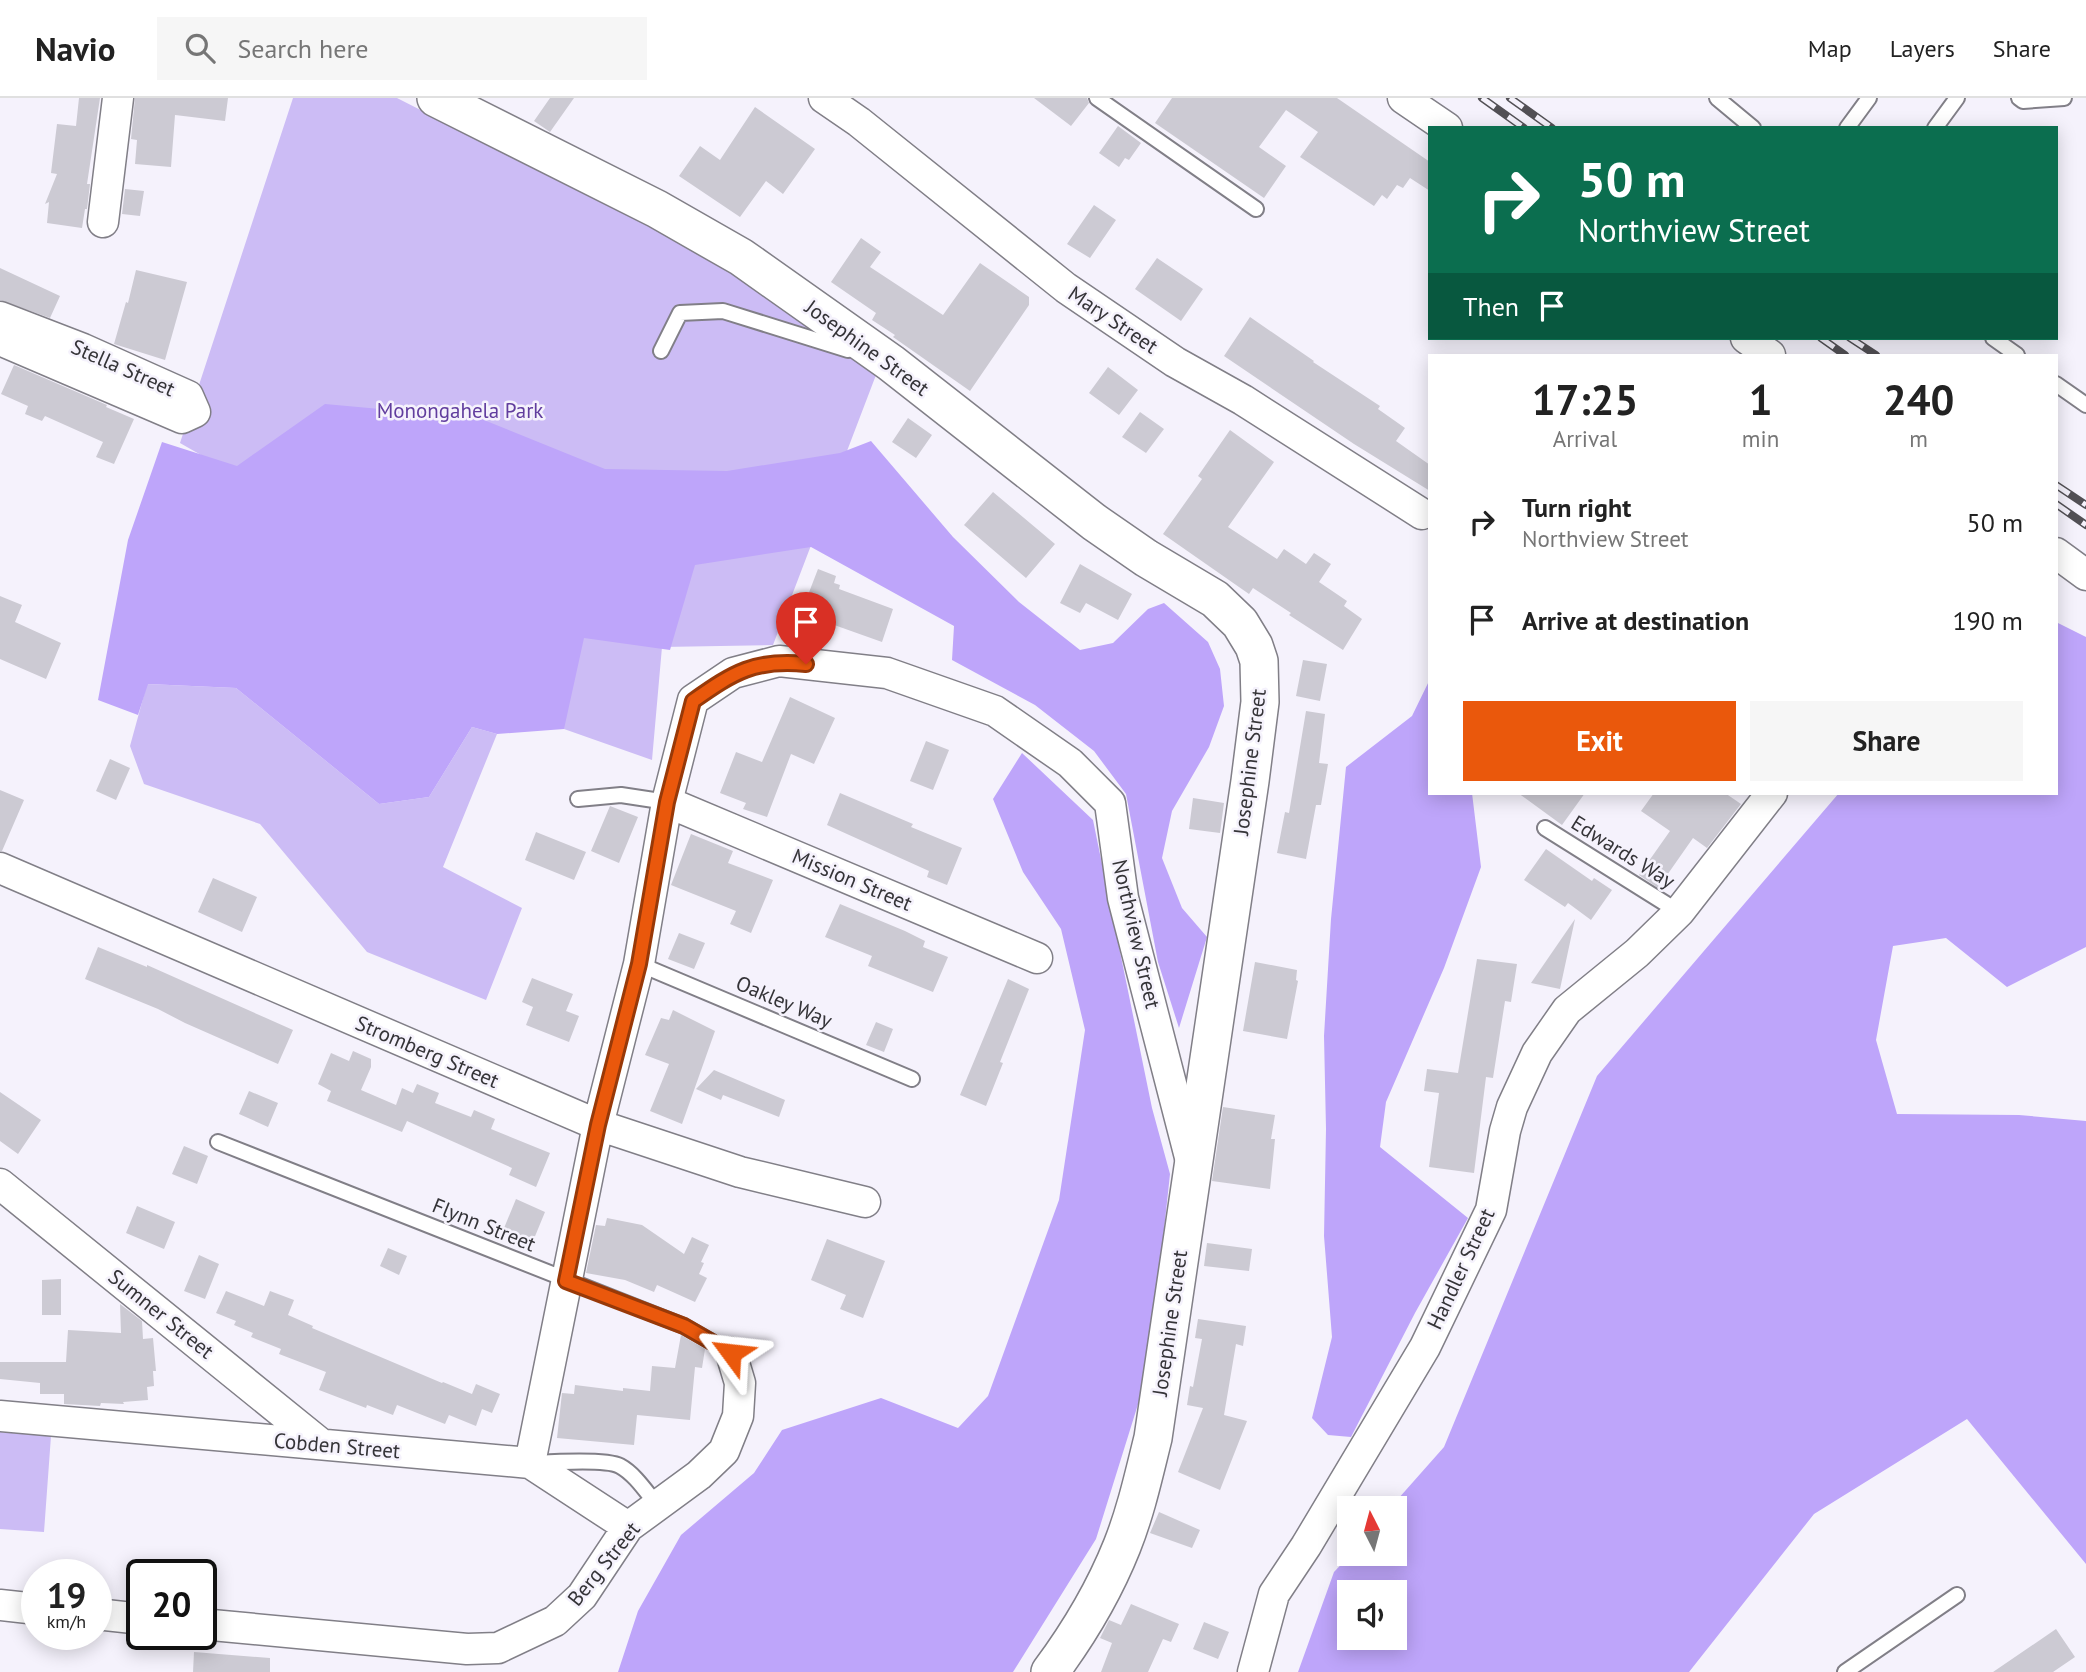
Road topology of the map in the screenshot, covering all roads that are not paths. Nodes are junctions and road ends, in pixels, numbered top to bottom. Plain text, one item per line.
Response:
1 (118, 98) edge
2 (436, 98) edge
3 (824, 98) edge
4 (1097, 98) edge
5 (1404, 98) edge
6 (1717, 98) edge
7 (1869, 98) edge
8 (1957, 98) edge
9 (2019, 98) edge
10 (2063, 98) edge
11 (1444, 126) edge
12 (1751, 126) edge
13 (1848, 126) edge
14 (1936, 126) edge
15 (1256, 209) dead end
16 (103, 222) dead end
17 (0, 317) edge
18 (0, 340) edge
19 (1749, 340) edge
20 (1996, 340) edge
21 (661, 351) dead end
22 (848, 351) dead end
23 (1769, 354) edge
24 (2016, 354) edge
25 (2058, 385) edge
26 (2086, 405) edge
27 (1422, 514) dead end
28 (2058, 554) edge
29 (2086, 575) edge
30 (1770, 795) edge
31 (578, 799) dead end
32 (667, 802) junction
33 (1545, 828) dead end
34 (0, 868) edge
35 (1679, 912) junction
36 (1037, 958) dead end
37 (639, 964) junction
38 (912, 1079) dead end
39 (598, 1125) junction
40 (218, 1142) dead end
41 (1192, 1166) junction
42 (0, 1184) edge
43 (865, 1202) dead end
44 (566, 1281) junction
45 (731, 1353) joint
46 (0, 1416) edge
47 (321, 1444) junction
48 (530, 1463) junction
49 (658, 1506) junction
50 (628, 1527) junction
51 (1957, 1595) dead end
52 (0, 1605) edge
53 (21, 1607) edge
54 (217, 1626) edge
55 (1050, 1672) edge
56 (1252, 1672) edge
57 (1845, 1672) edge

1 - 16 street
2 - 41 street, Josephine Street
3 - 27 street, Mary Street
4 - 15 lane
5 - 11 street
6 - 12 lane
7 - 13 lane
8 - 14 lane
9 - 10 lane
17 - 18 street, Stella Street
19 - 23 street
20 - 24 lane
21 - 22 lane
25 - 26 lane
28 - 29 street
30 - 35 street, Handler Street
31 - 32 lane
32 - 36 street, Mission Street
32 - 37 street, Northview Street
32 - 41 street, Northview Street
33 - 35 lane, Edwards Way
34 - 39 street, Stromberg Street
35 - 56 street, Handler Street
37 - 38 lane, Oakley Way
37 - 39 street, Northview Street
39 - 43 street, Stromberg Street
39 - 44 street, Northview Street
40 - 44 lane, Flynn Street
41 - 55 street, Josephine Street
42 - 47 street, Sumner Street
44 - 45 lane, Flynn Street
44 - 48 street, Northview Street
45 - 49 street, Berg Street
46 - 47 street, Cobden Street
47 - 48 street, Cobden Street
48 - 49 lane, Cobden Street
48 - 50 street
49 - 50 street, Berg Street
50 - 54 street, Berg Street
51 - 57 lane
52 - 53 street

